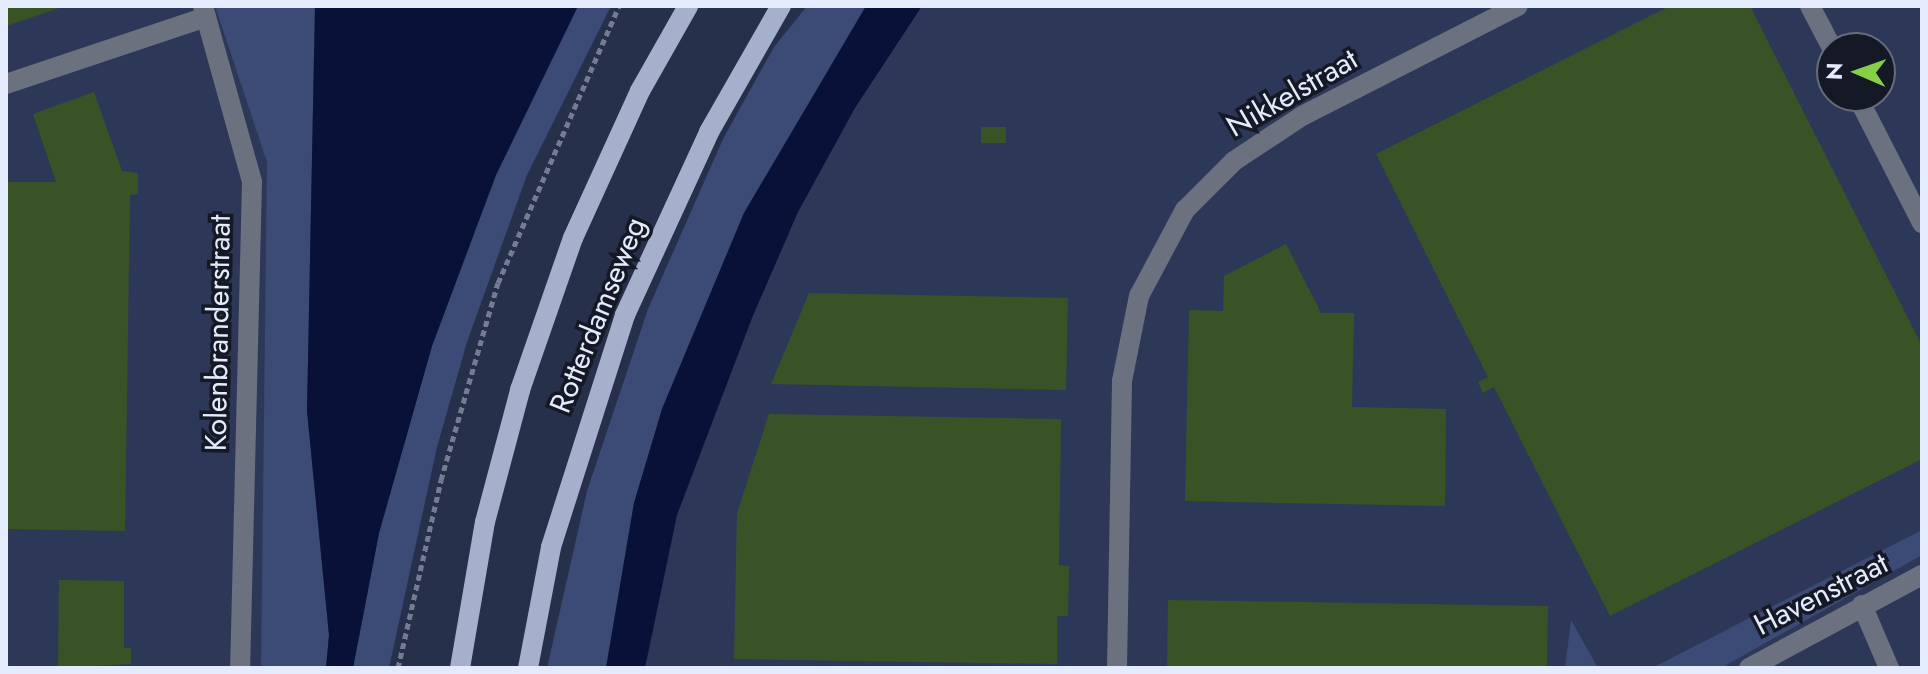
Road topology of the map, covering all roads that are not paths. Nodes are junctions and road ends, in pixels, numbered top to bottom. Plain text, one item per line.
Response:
1 (688, 6) edge
2 (781, 6) edge
3 (1518, 6) edge
4 (1810, 6) edge
5 (205, 11) edge
6 (1824, 32) edge
7 (6, 84) edge
8 (1865, 112) edge
9 (1922, 223) edge
10 (1922, 575) edge
11 (1862, 605) junction
12 (240, 668) edge
13 (460, 668) edge
14 (528, 668) edge
15 (1117, 668) edge
16 (1749, 668) edge
17 (1889, 668) edge

1 - 13 main road, Rotterdamseweg
2 - 14 main road, Rotterdamseweg
3 - 15 street, Nikkelstraat
4 - 6 street
5 - 7 street
5 - 12 street, Kolenbranderstraat
8 - 9 street
10 - 11 street, Havenstraat
11 - 16 street, Havenstraat
11 - 17 street

